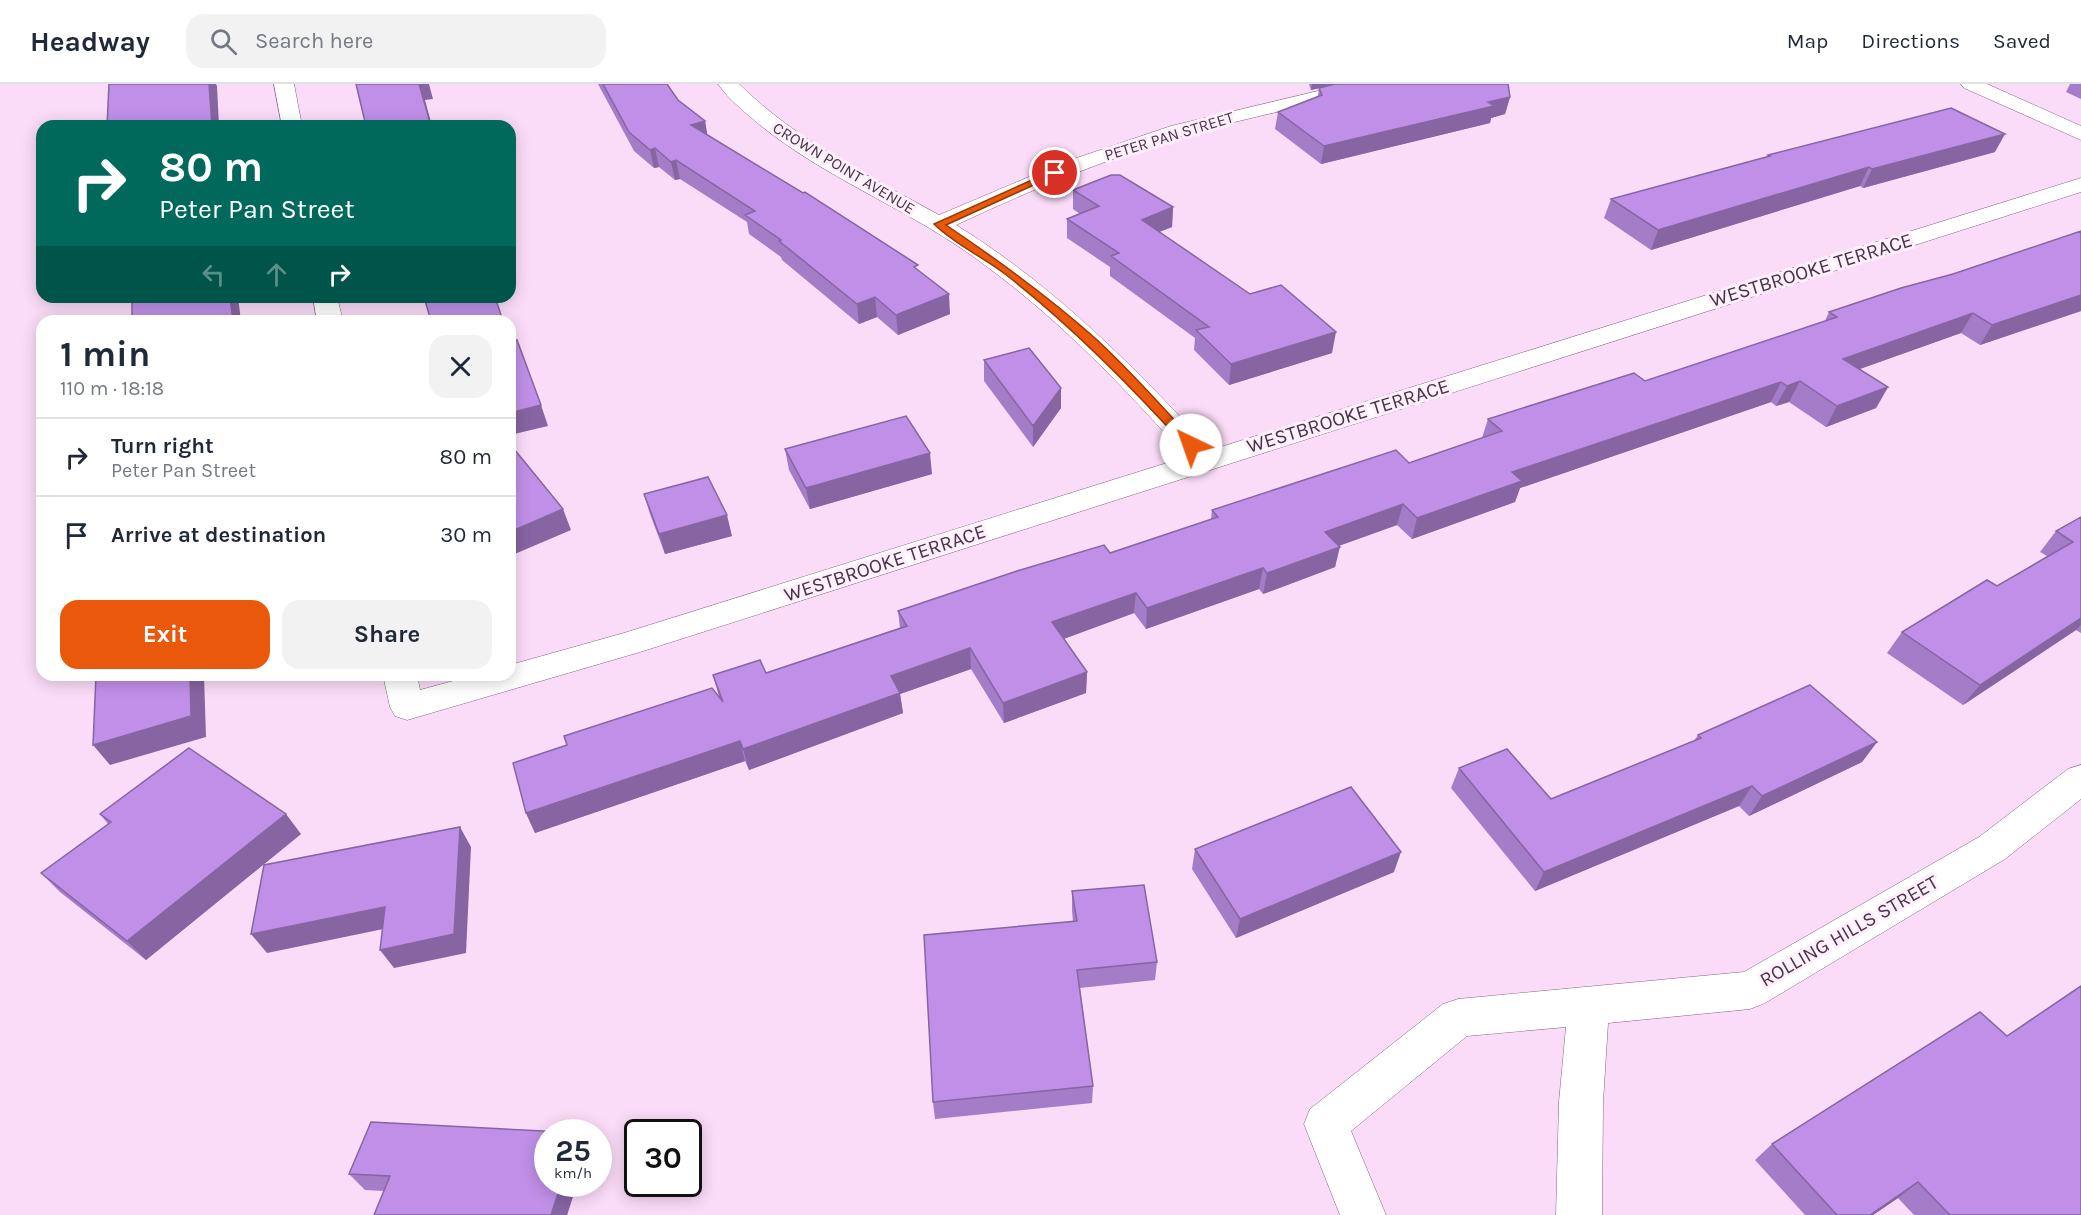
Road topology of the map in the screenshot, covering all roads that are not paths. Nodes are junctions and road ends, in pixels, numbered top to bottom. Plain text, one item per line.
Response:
1 (284, 84) edge
2 (729, 84) edge
3 (1373, 84) edge
4 (1971, 84) edge
5 (291, 120) edge
6 (2081, 134) edge
7 (2081, 185) edge
8 (939, 224) junction
9 (1205, 461) junction
10 (516, 676) edge
11 (401, 681) edge
12 (498, 681) edge
13 (2081, 779) edge
14 (1588, 1006) junction
15 (1363, 1215) edge
16 (1579, 1215) edge

1 - 5 street
2 - 8 street, CROWN POINT AVENUE
3 - 8 street, PETER PAN STREET
4 - 6 street
7 - 9 street, WESTBROOKE TERRACE
8 - 9 street, CROWN POINT AVENUE
9 - 10 street, WESTBROOKE TERRACE
11 - 12 street, WESTBROOKE TERRACE
13 - 14 street, ROLLING HILLS STREET
14 - 15 street, ROLLING HILLS STREET
14 - 16 street

